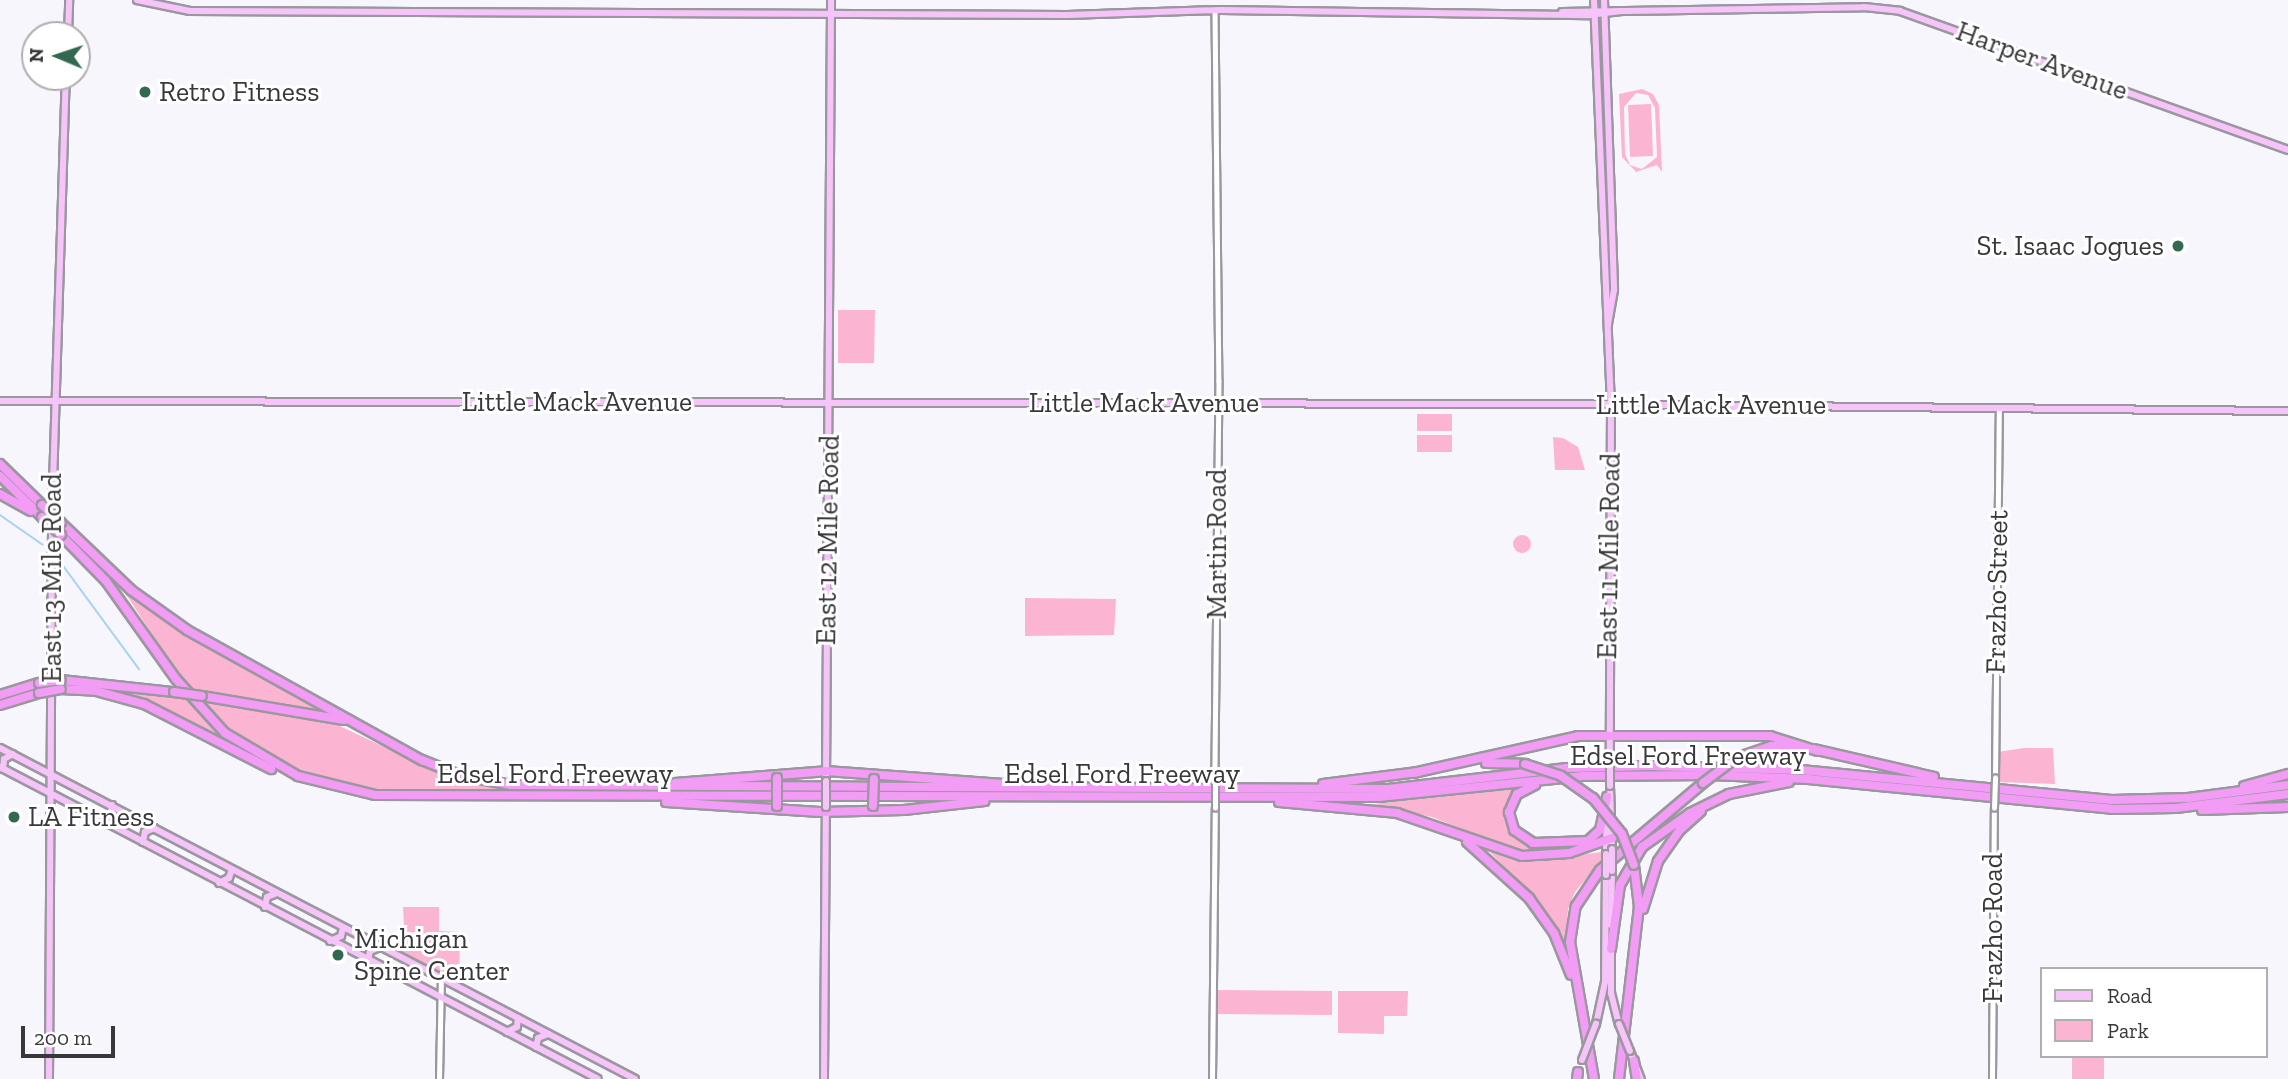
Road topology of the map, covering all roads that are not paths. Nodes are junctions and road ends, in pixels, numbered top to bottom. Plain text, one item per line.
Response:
1 (69, 0) edge
2 (137, 0) edge
3 (831, 0) edge
4 (1594, 0) edge
5 (1604, 0) edge
6 (1215, 10) junction
7 (1594, 12) junction
8 (1605, 12) junction
9 (831, 13) junction
10 (68, 21) edge
11 (1595, 37) junction
12 (1606, 39) junction
13 (66, 91) edge
14 (1598, 111) junction
15 (1608, 111) junction
16 (2288, 150) edge
17 (1611, 187) junction
18 (1601, 188) junction
19 (1602, 232) junction
20 (1612, 232) junction
21 (1608, 325) junction
22 (0, 401) edge
23 (55, 401) junction
24 (830, 403) junction
25 (1219, 403) junction
26 (1611, 404) junction
27 (1999, 407) junction
28 (2288, 411) edge
29 (0, 464) edge
30 (0, 476) edge
31 (0, 494) edge
32 (42, 517) junction
33 (0, 695) edge
34 (0, 705) edge
35 (357, 724) junction
36 (1610, 736) junction
37 (0, 748) edge
38 (1818, 751) junction
39 (13, 754) junction
40 (1, 768) edge
41 (826, 771) junction
42 (1413, 773) junction
43 (52, 774) junction
44 (2288, 774) edge
45 (779, 775) junction
46 (872, 775) junction
47 (1554, 778) junction
48 (1994, 778) joint
49 (1966, 784) junction
50 (1861, 785) junction
51 (2288, 785) edge
52 (1610, 786) junction
53 (634, 787) junction
54 (1033, 788) junction
55 (1308, 789) junction
56 (2288, 794) edge
57 (51, 795) junction
58 (375, 795) junction
59 (569, 796) junction
60 (1011, 797) junction
61 (1227, 797) junction
62 (1607, 797) junction
63 (1724, 797) junction
64 (2139, 801) junction
65 (113, 805) junction
66 (2288, 807) edge
67 (779, 809) junction
68 (826, 809) junction
69 (871, 809) junction
70 (2112, 809) junction
71 (102, 821) junction
72 (1427, 822) junction
73 (155, 828) junction
74 (1609, 839) junction
75 (143, 842) junction
76 (233, 869) junction
77 (1609, 873) junction
78 (219, 883) junction
79 (277, 892) junction
80 (265, 907) junction
81 (343, 928) junction
82 (330, 941) junction
83 (380, 947) junction
84 (1611, 950) junction
85 (368, 961) junction
86 (441, 978) junction
87 (1632, 978) junction
88 (1577, 995) junction
89 (439, 998) junction
90 (1601, 1012) junction
91 (1615, 1013) junction
92 (518, 1018) junction
93 (508, 1032) junction
94 (548, 1034) junction
95 (536, 1047) junction
96 (1634, 1061) joint
97 (1577, 1077) edge
98 (49, 1079) edge
99 (439, 1079) edge
100 (597, 1079) edge
101 (634, 1079) edge
102 (824, 1079) edge
103 (1212, 1079) edge
104 (1594, 1079) edge
105 (1619, 1079) edge
106 (1639, 1079) edge
107 (1992, 1079) edge

1 - 10 main road
2 - 9 main road, Harper Avenue
3 - 9 main road, East 12 Mile Road
4 - 7 main road, East 11 Mile Road
5 - 8 main road, East 11 Mile Road
6 - 7 main road, Harper Avenue
6 - 9 main road, Harper Avenue
6 - 25 street, Martin Road
7 - 8 main road, Harper Avenue
7 - 11 main road, East 11 Mile Road
8 - 12 main road, East 11 Mile Road
8 - 16 main road, Harper Avenue
9 - 24 main road, East 12 Mile Road
11 - 12 main road
11 - 14 main road, East 11 Mile Road
12 - 15 main road, East 11 Mile Road
13 - 23 main road, East 13 Mile Road
14 - 15 main road
14 - 18 main road, East 11 Mile Road
15 - 17 main road, East 11 Mile Road
17 - 18 main road
17 - 20 main road, East 11 Mile Road
18 - 19 main road, East 11 Mile Road
19 - 20 main road
19 - 21 main road, East 11 Mile Road
20 - 21 main road, East 11 Mile Road
21 - 26 main road, East 11 Mile Road
22 - 23 main road, Little Mack Avenue
23 - 24 main road, Little Mack Avenue
23 - 43 main road, East 13 Mile Road
24 - 25 main road, Little Mack Avenue
24 - 41 main road, East 12 Mile Road
25 - 26 main road, Little Mack Avenue
25 - 103 street, Martin Road, bridge
26 - 27 main road, Little Mack Avenue
26 - 36 main road, East 11 Mile Road
27 - 28 main road, Little Mack Avenue
27 - 48 street, Frazho Street
29 - 35 highway, Edsel Ford Freeway, bridge
30 - 32 highway
31 - 32 highway
32 - 58 highway, Edsel Ford Freeway, bridge
33 - 35 highway, bridge
34 - 58 highway, bridge
35 - 53 highway, Edsel Ford Freeway
36 - 38 highway
36 - 42 highway
36 - 52 main road, East 11 Mile Road, bridge
37 - 39 main road
38 - 49 highway
38 - 88 highway, bridge
39 - 40 main road
39 - 43 main road
40 - 57 main road
41 - 45 highway
41 - 46 highway
41 - 68 main road, East 12 Mile Road, bridge
42 - 55 highway
42 - 87 highway, bridge
43 - 57 main road, East 13 Mile Road
43 - 65 main road
44 - 64 highway
45 - 53 highway
45 - 67 highway, bridge
46 - 54 highway
46 - 69 highway, bridge
47 - 50 highway, Edsel Ford Freeway
47 - 61 highway, Edsel Ford Freeway
47 - 62 highway
48 - 107 street, Frazho Road, bridge
49 - 55 highway, Edsel Ford Freeway
49 - 64 highway, Edsel Ford Freeway
50 - 63 highway
50 - 70 highway, Edsel Ford Freeway
51 - 64 highway, Edsel Ford Freeway
52 - 62 main road, East 11 Mile Road
52 - 74 main road, East 11 Mile Road
53 - 54 highway, Edsel Ford Freeway
54 - 55 highway, Edsel Ford Freeway
56 - 70 highway, Edsel Ford Freeway
57 - 71 main road
57 - 98 main road, East 13 Mile Road
58 - 59 highway, Edsel Ford Freeway
59 - 60 highway, Edsel Ford Freeway
59 - 67 highway
60 - 61 highway, Edsel Ford Freeway
60 - 69 highway
61 - 72 highway
62 - 74 main road, East 11 Mile Road
63 - 84 highway
63 - 87 highway
65 - 71 main road
65 - 73 main road
66 - 70 highway
67 - 68 highway
68 - 69 highway
68 - 102 main road, East 12 Mile Road
71 - 75 main road
72 - 74 highway
72 - 88 highway
73 - 75 main road
73 - 76 main road
74 - 77 main road, East 11 Mile Road, bridge
75 - 78 main road
76 - 78 main road
76 - 79 main road
77 - 84 main road, East 11 Mile Road
77 - 90 main road, East 11 Mile Road
78 - 80 main road
79 - 80 main road
79 - 81 main road
80 - 82 main road
81 - 82 main road
81 - 83 main road
82 - 85 main road
83 - 85 main road
83 - 86 main road
84 - 91 main road, East 11 Mile Road
85 - 89 main road
86 - 89 street
86 - 92 main road
87 - 105 highway
88 - 104 highway
89 - 93 main road
89 - 99 street
90 - 91 main road
90 - 97 main road, East 11 Mile Road, bridge
91 - 96 main road, East 11 Mile Road, bridge
92 - 93 main road
92 - 94 main road
93 - 95 main road
94 - 95 main road
94 - 101 main road
95 - 100 main road
96 - 106 highway

